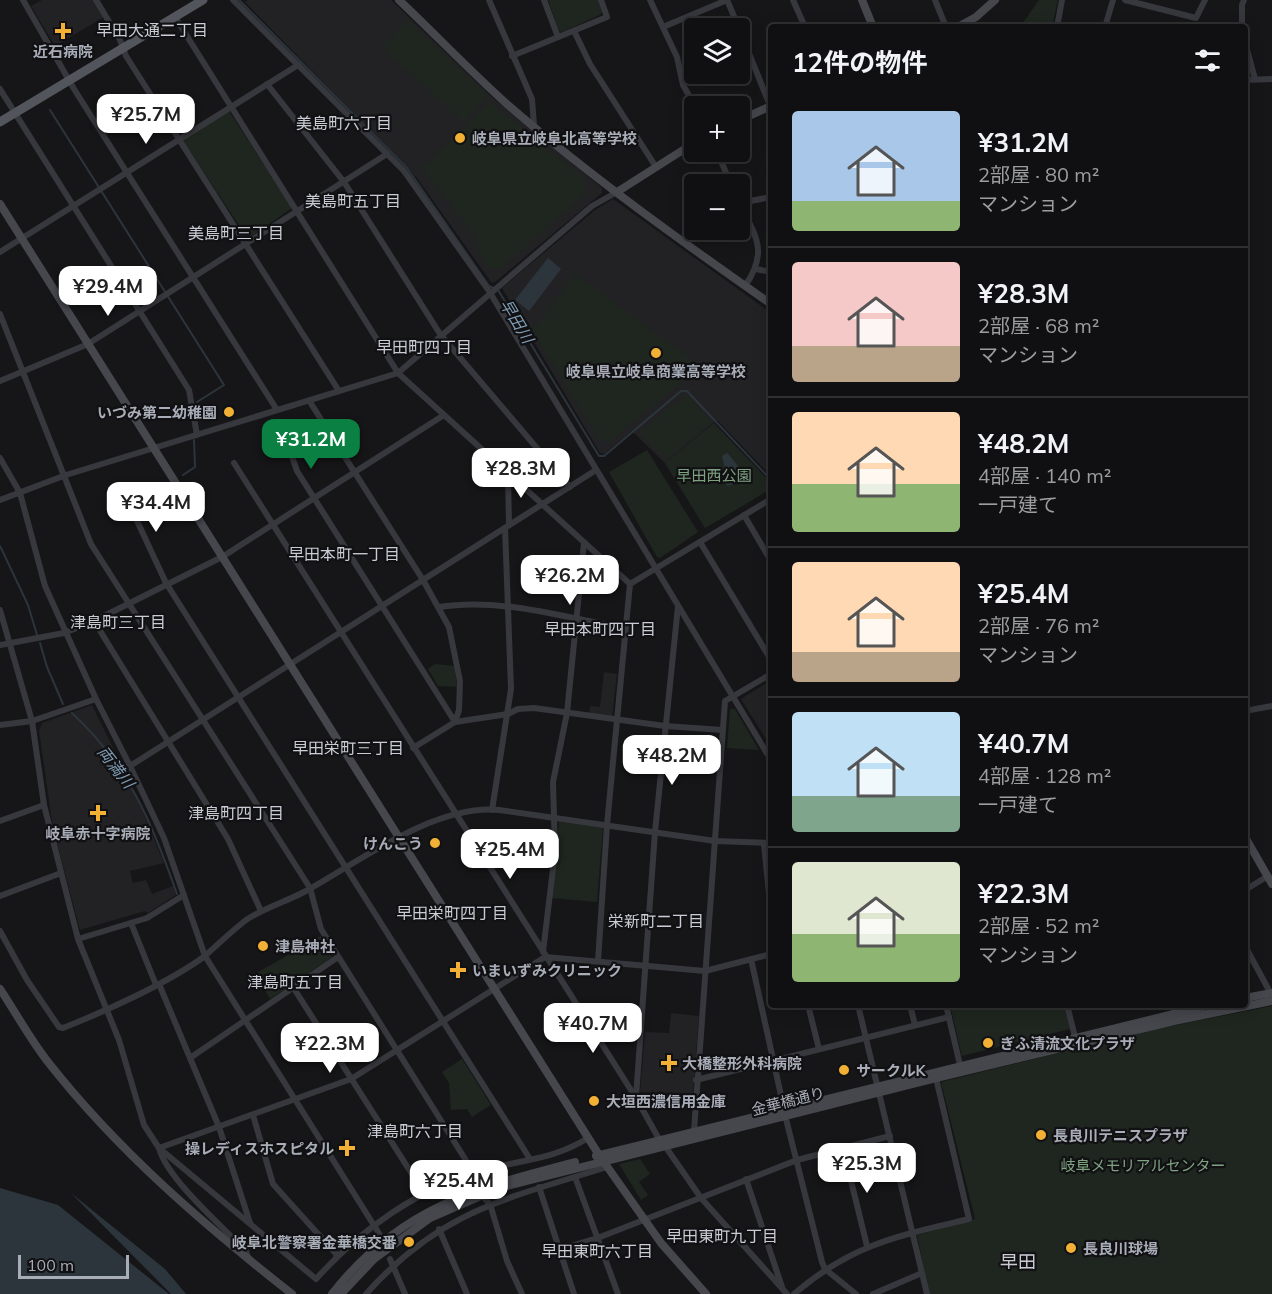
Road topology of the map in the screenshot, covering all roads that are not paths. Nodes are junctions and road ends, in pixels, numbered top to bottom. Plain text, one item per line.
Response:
1 (23, 0) edge
2 (96, 0) edge
3 (203, 0) edge
4 (233, 0) edge
5 (399, 0) edge
6 (489, 0) edge
7 (544, 0) edge
8 (601, 0) edge
9 (650, 0) edge
10 (727, 0) edge
11 (793, 0) edge
12 (862, 0) edge
13 (935, 0) edge
14 (995, 0) edge
15 (1062, 0) edge
16 (1113, 0) edge
17 (1125, 0) edge
18 (1161, 0) edge
19 (1205, 0) edge
20 (1244, 0) edge
21 (1159, 8) junction
22 (175, 17) junction
23 (734, 18) edge
24 (804, 24) edge
25 (872, 24) edge
26 (945, 24) edge
27 (963, 24) edge
28 (1058, 24) edge
29 (1106, 24) edge
30 (1242, 24) edge
31 (663, 27) junction
32 (574, 31) junction
33 (558, 37) junction
34 (123, 48) junction
35 (1248, 53) edge
36 (512, 56) junction
37 (750, 57) edge
38 (298, 65) junction
39 (1255, 79) junction
40 (1272, 79) edge
41 (70, 80) junction
42 (1248, 80) edge
43 (267, 84) junction
44 (0, 89) edge
45 (689, 96) edge
46 (768, 101) edge
47 (231, 106) junction
48 (768, 109) edge
49 (15, 113) junction
50 (750, 116) edge
51 (0, 123) edge
52 (534, 125) junction
53 (178, 139) junction
54 (684, 149) edge
55 (387, 154) junction
56 (656, 167) junction
57 (126, 172) junction
58 (344, 182) junction
59 (617, 192) junction
60 (768, 198) edge
61 (750, 202) edge
62 (0, 204) edge
63 (74, 206) junction
64 (298, 210) junction
65 (750, 226) edge
66 (22, 239) junction
67 (245, 245) junction
68 (0, 252) edge
69 (756, 269) junction
70 (768, 271) edge
71 (192, 278) junction
72 (745, 286) junction
73 (492, 289) junction
74 (768, 302) edge
75 (140, 311) junction
76 (0, 314) edge
77 (440, 334) junction
78 (88, 344) junction
79 (25, 371) junction
80 (398, 373) junction
81 (0, 381) edge
82 (339, 391) junction
83 (310, 402) junction
84 (277, 410) junction
85 (444, 415) junction
86 (197, 435) junction
87 (153, 449) junction
88 (290, 451) dead end
89 (0, 458) edge
90 (234, 463) dead end
91 (596, 470) junction
92 (355, 472) junction
93 (508, 474) junction
94 (66, 475) junction
95 (570, 487) junction
96 (21, 493) junction
97 (124, 493) dead end
98 (314, 497) junction
99 (0, 500) edge
100 (768, 501) edge
101 (542, 504) junction
102 (744, 515) junction
103 (271, 525) junction
104 (507, 526) junction
105 (700, 542) junction
106 (584, 543) junction
107 (768, 556) edge
108 (222, 557) junction
109 (656, 568) junction
110 (423, 580) junction
111 (166, 583) junction
112 (630, 584) junction
113 (128, 602) junction
114 (678, 605) junction
115 (382, 606) junction
116 (440, 607) junction
117 (510, 608) junction
118 (0, 610) edge
119 (576, 620) junction
120 (94, 621) junction
121 (626, 628) junction
122 (64, 633) junction
123 (339, 633) junction
124 (0, 645) edge
125 (8, 645) junction
126 (768, 655) edge
127 (290, 664) junction
128 (768, 676) edge
129 (238, 697) junction
130 (733, 697) junction
131 (96, 699) junction
132 (1272, 706) edge
133 (1248, 710) edge
134 (567, 713) junction
135 (508, 714) junction
136 (202, 720) junction
137 (616, 720) junction
138 (33, 721) junction
139 (455, 722) junction
140 (0, 725) edge
141 (665, 726) junction
142 (723, 730) junction
143 (168, 742) junction
144 (413, 748) junction
145 (768, 755) edge
146 (130, 766) junction
147 (44, 805) junction
148 (492, 810) junction
149 (455, 815) junction
150 (554, 817) junction
151 (0, 821) edge
152 (607, 825) junction
153 (656, 832) junction
154 (400, 838) junction
155 (715, 841) junction
156 (1248, 842) edge
157 (767, 843) edge
158 (768, 860) edge
159 (348, 868) junction
160 (61, 873) junction
161 (1270, 880) edge
162 (310, 888) junction
163 (1248, 889) edge
164 (184, 895) junction
165 (0, 896) edge
166 (261, 911) junction
167 (131, 923) junction
168 (0, 931) edge
169 (78, 939) junction
170 (1248, 951) edge
171 (544, 955) junction
172 (768, 955) edge
173 (205, 956) junction
174 (338, 957) junction
175 (751, 959) junction
176 (598, 961) junction
177 (646, 966) junction
178 (705, 971) junction
179 (157, 984) junction
180 (294, 987) junction
181 (495, 988) junction
182 (0, 989) edge
183 (1272, 994) edge
184 (1248, 998) edge
185 (1272, 1001) edge
186 (1248, 1006) edge
187 (106, 1008) junction
188 (809, 1008) edge
189 (859, 1008) edge
190 (911, 1008) edge
191 (946, 1008) edge
192 (1068, 1008) edge
193 (1197, 1008) edge
194 (1238, 1008) edge
195 (948, 1017) junction
196 (246, 1020) junction
197 (443, 1020) junction
198 (915, 1026) junction
199 (1075, 1037) junction
200 (866, 1038) junction
201 (819, 1049) junction
202 (397, 1050) junction
203 (190, 1058) junction
204 (773, 1061) junction
205 (960, 1065) junction
206 (936, 1078) junction
207 (351, 1079) junction
208 (696, 1080) junction
209 (879, 1089) junction
210 (636, 1098) junction
211 (297, 1100) junction
212 (785, 1112) junction
213 (253, 1115) junction
214 (219, 1127) junction
215 (694, 1131) junction
216 (890, 1136) junction
217 (588, 1138) junction
218 (662, 1142) junction
219 (159, 1148) junction
220 (843, 1148) junction
221 (530, 1159) junction
222 (797, 1160) junction
223 (603, 1161) junction
224 (476, 1176) junction
225 (575, 1177) junction
226 (746, 1179) junction
227 (539, 1186) junction
228 (424, 1193) junction
229 (701, 1198) junction
230 (488, 1201) junction
231 (644, 1220) junction
232 (375, 1224) junction
233 (251, 1226) junction
234 (439, 1229) junction
235 (913, 1232) junction
236 (380, 1235) dead end
237 (596, 1239) junction
238 (867, 1246) junction
239 (558, 1250) junction
240 (337, 1255) junction
241 (249, 1260) junction
242 (391, 1262) junction
243 (825, 1269) junction
244 (922, 1273) junction
245 (785, 1292) edge
246 (704, 1293) edge
247 (292, 1294) edge
248 (332, 1294) edge
249 (341, 1294) edge
250 (366, 1294) edge
251 (405, 1294) edge
252 (467, 1294) edge
253 (522, 1294) edge
254 (574, 1294) edge
255 (618, 1294) edge
256 (794, 1294) edge
257 (856, 1294) edge
258 (873, 1294) edge
259 (927, 1294) edge

1 - 41 street
2 - 34 street
3 - 22 main road
4 - 38 street
5 - 52 street
6 - 36 street
7 - 33 street
8 - 32 street
9 - 31 street
10 - 23 street
10 - 31 street
11 - 24 street
12 - 25 street
13 - 26 street
14 - 27 street
15 - 28 street
16 - 29 street
17 - 21 street
18 - 21 street
19 - 21 street
20 - 30 street
22 - 34 main road
22 - 47 street
31 - 45 street
32 - 33 street
32 - 56 street
33 - 36 street
34 - 41 main road
34 - 53 street
35 - 39 street
36 - 52 street
37 - 46 street
38 - 43 street
38 - 55 street
39 - 40 street
39 - 42 street
41 - 49 main road
41 - 57 street
43 - 47 street
43 - 58 street
44 - 49 street
47 - 53 street
47 - 64 street
48 - 50 street
49 - 51 main road
49 - 63 street
52 - 59 street
53 - 57 street
53 - 67 street
54 - 56 street
55 - 58 street
55 - 73 street
56 - 59 street
57 - 63 street
57 - 71 street
58 - 64 street
58 - 77 street
59 - 72 street
59 - 73 street
60 - 61 street
62 - 66 street
63 - 66 street
63 - 75 street
64 - 67 street
64 - 80 street
65 - 69 street
66 - 68 street
66 - 78 street
67 - 71 street
67 - 82 street
69 - 70 street
69 - 72 street
71 - 75 street
71 - 84 street
72 - 74 street
73 - 77 street
73 - 91 street
75 - 78 street
75 - 86 street
76 - 79 street
77 - 80 street
77 - 95 street
78 - 79 street
78 - 87 street
79 - 81 street
79 - 94 street
80 - 82 street
80 - 85 street
82 - 83 street
83 - 84 street
83 - 92 street
84 - 86 street
85 - 92 street
85 - 93 street
86 - 87 street
87 - 94 street
87 - 108 street
88 - 98 street
89 - 96 street
90 - 103 street
91 - 95 street
91 - 109 street
92 - 98 street
92 - 110 street
93 - 101 street
93 - 104 street
94 - 96 street
94 - 113 street
95 - 101 street
96 - 99 street
96 - 122 street
97 - 111 street
98 - 103 street
98 - 115 street
100 - 102 street
101 - 104 street
101 - 106 street
102 - 105 street
102 - 107 street
103 - 108 street
103 - 123 street
104 - 110 street
104 - 117 street
105 - 109 street
105 - 126 street
106 - 112 street
106 - 119 street
108 - 111 street
108 - 127 street
109 - 112 street
109 - 114 street
110 - 115 street
110 - 116 street
111 - 113 street
111 - 129 street
112 - 121 street
113 - 120 street
113 - 136 street
114 - 130 street
114 - 141 street
115 - 123 street
115 - 139 street
116 - 117 street
116 - 139 street
117 - 119 street
117 - 135 street
118 - 125 street
119 - 121 street
119 - 134 street
120 - 122 street
120 - 143 street
121 - 137 street
122 - 125 street
122 - 131 street
123 - 127 street
123 - 144 street
124 - 125 street
125 - 138 street
127 - 129 street
127 - 154 street
128 - 130 street
129 - 136 street
129 - 159 street
130 - 142 street
130 - 145 street
131 - 138 street
131 - 146 street
132 - 133 street
134 - 135 street
134 - 137 street
134 - 150 street
135 - 139 street
135 - 148 street
136 - 143 street
136 - 162 street
137 - 141 street
137 - 152 street
138 - 140 street
138 - 147 street
139 - 144 street
141 - 142 street
141 - 153 street
142 - 155 street
143 - 146 street
143 - 166 street
144 - 149 street
146 - 164 street
147 - 151 street
147 - 160 street
148 - 149 street
148 - 150 street
149 - 154 street
149 - 171 street
150 - 152 street
150 - 171 street
152 - 153 street
152 - 176 street
153 - 155 street
153 - 177 street
154 - 159 street
154 - 181 street
155 - 157 street
155 - 178 street
156 - 161 street
157 - 158 street
159 - 162 street
159 - 197 street
160 - 165 street
160 - 169 street
161 - 163 street
162 - 166 street
162 - 174 street
164 - 167 street
164 - 173 street
166 - 173 street
167 - 169 street
167 - 179 street
168 - 187 street
169 - 187 street
170 - 183 street
171 - 176 street
171 - 181 street
171 - 210 street
172 - 175 street
173 - 179 street
173 - 196 street
174 - 180 street
174 - 202 street
175 - 178 street
175 - 204 street
176 - 177 street
177 - 178 street
177 - 210 street
178 - 208 street
179 - 187 street
179 - 203 street
180 - 196 street
180 - 207 street
181 - 197 street
181 - 217 street
182 - 241 street
183 - 184 street
185 - 186 street, 金華橋通り
187 - 219 street
188 - 201 street
189 - 200 street
190 - 198 street
191 - 195 street
192 - 199 street
193 - 199 street, 金華橋通り
194 - 206 street, 金華橋通り
195 - 198 street
195 - 205 street
196 - 203 street
196 - 211 street
197 - 202 street
197 - 221 street
198 - 200 street
199 - 205 street, 金華橋通り
200 - 201 street
200 - 209 street
201 - 204 street
202 - 207 street
202 - 224 street
203 - 214 street
204 - 208 street
204 - 212 street
205 - 209 street, 金華橋通り
206 - 209 street, 金華橋通り
206 - 235 street
207 - 211 street
207 - 228 street
208 - 215 street
209 - 212 street, 金華橋通り
209 - 216 street
210 - 218 street
211 - 213 street
211 - 232 street
212 - 215 street, 金華橋通り
212 - 218 street, 金華橋通り
212 - 222 street
213 - 214 street
213 - 240 street
214 - 219 street
214 - 233 street
215 - 218 street, 金華橋通り
216 - 220 street
216 - 235 street
217 - 221 street
217 - 223 street
218 - 223 street, 金華橋通り
218 - 229 street
219 - 233 street
219 - 241 street
220 - 222 street
220 - 238 street
221 - 224 street
222 - 226 street
222 - 243 street
223 - 225 street
223 - 231 street
223 - 248 street, 金華橋通り
223 - 249 street, 金華橋通り
224 - 228 street
225 - 227 street
225 - 237 street
226 - 229 street
226 - 245 street
227 - 230 street
227 - 239 street
228 - 232 street
229 - 231 street
229 - 245 street
230 - 234 street
230 - 253 street
231 - 237 street
231 - 246 street
232 - 236 street
232 - 240 street
233 - 240 street
234 - 242 street
234 - 252 street
235 - 238 street
235 - 244 street
237 - 239 street
237 - 255 street
238 - 243 street
239 - 254 street
241 - 247 street
242 - 250 street
242 - 251 street
243 - 256 street
243 - 257 street
244 - 258 street
244 - 259 street

